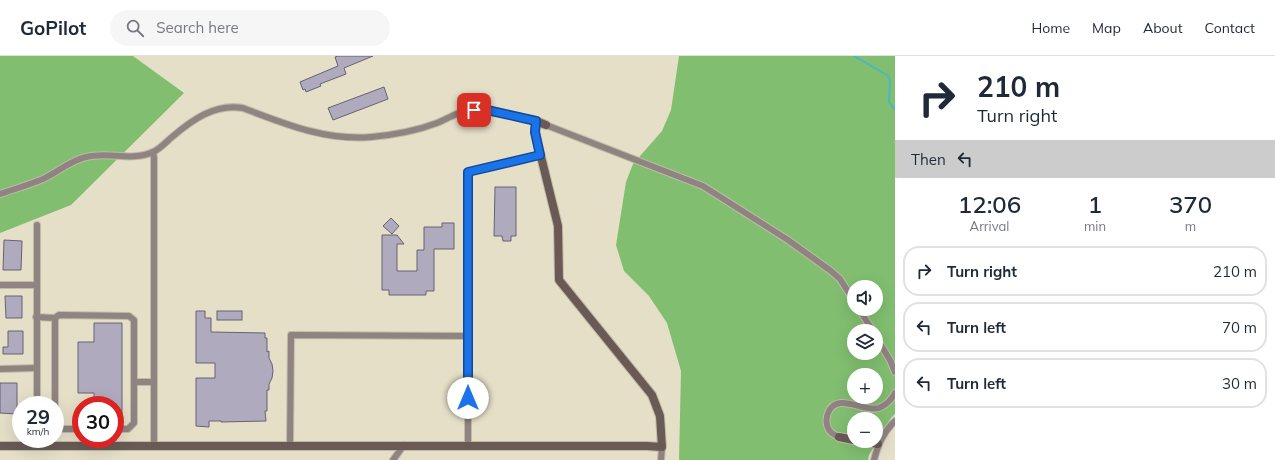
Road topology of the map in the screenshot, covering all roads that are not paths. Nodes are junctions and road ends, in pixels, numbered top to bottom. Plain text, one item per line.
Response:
1 (536, 121) junction
2 (546, 125) joint
3 (153, 152) junction
4 (540, 155) junction
5 (0, 194) edge
6 (37, 225) dead end
7 (0, 285) edge
8 (37, 285) junction
9 (847, 290) edge
10 (36, 317) junction
11 (55, 318) junction
12 (467, 336) junction
13 (883, 348) edge
14 (36, 368) junction
15 (0, 369) edge
16 (895, 372) edge
17 (134, 382) junction
18 (154, 382) junction
19 (895, 393) edge
20 (36, 396) edge
21 (55, 396) edge
22 (895, 421) edge
23 (124, 429) edge
24 (883, 435) edge
25 (839, 437) joint
26 (847, 439) edge
27 (64, 443) edge
28 (12, 445) edge
29 (290, 445) junction
30 (404, 445) junction
31 (0, 446) edge
32 (468, 446) junction
33 (154, 447) junction
34 (662, 447) junction
35 (877, 448) edge
36 (393, 460) edge
37 (661, 460) edge
38 (874, 460) edge

1 - 2 street
1 - 3 street
1 - 4 street
2 - 9 street
3 - 5 street
3 - 18 street
4 - 12 street
4 - 34 street
6 - 8 street
7 - 8 street
8 - 10 street
10 - 11 street
10 - 14 street
11 - 17 street
11 - 21 street
12 - 29 street
12 - 32 street
13 - 16 street
14 - 15 street
14 - 20 street
17 - 18 street
17 - 23 street
18 - 33 street
19 - 25 street
22 - 24 street
25 - 26 street
27 - 33 street
28 - 31 street
29 - 30 street
29 - 33 street
30 - 32 street
30 - 36 street
32 - 34 street
34 - 37 street
35 - 38 street

